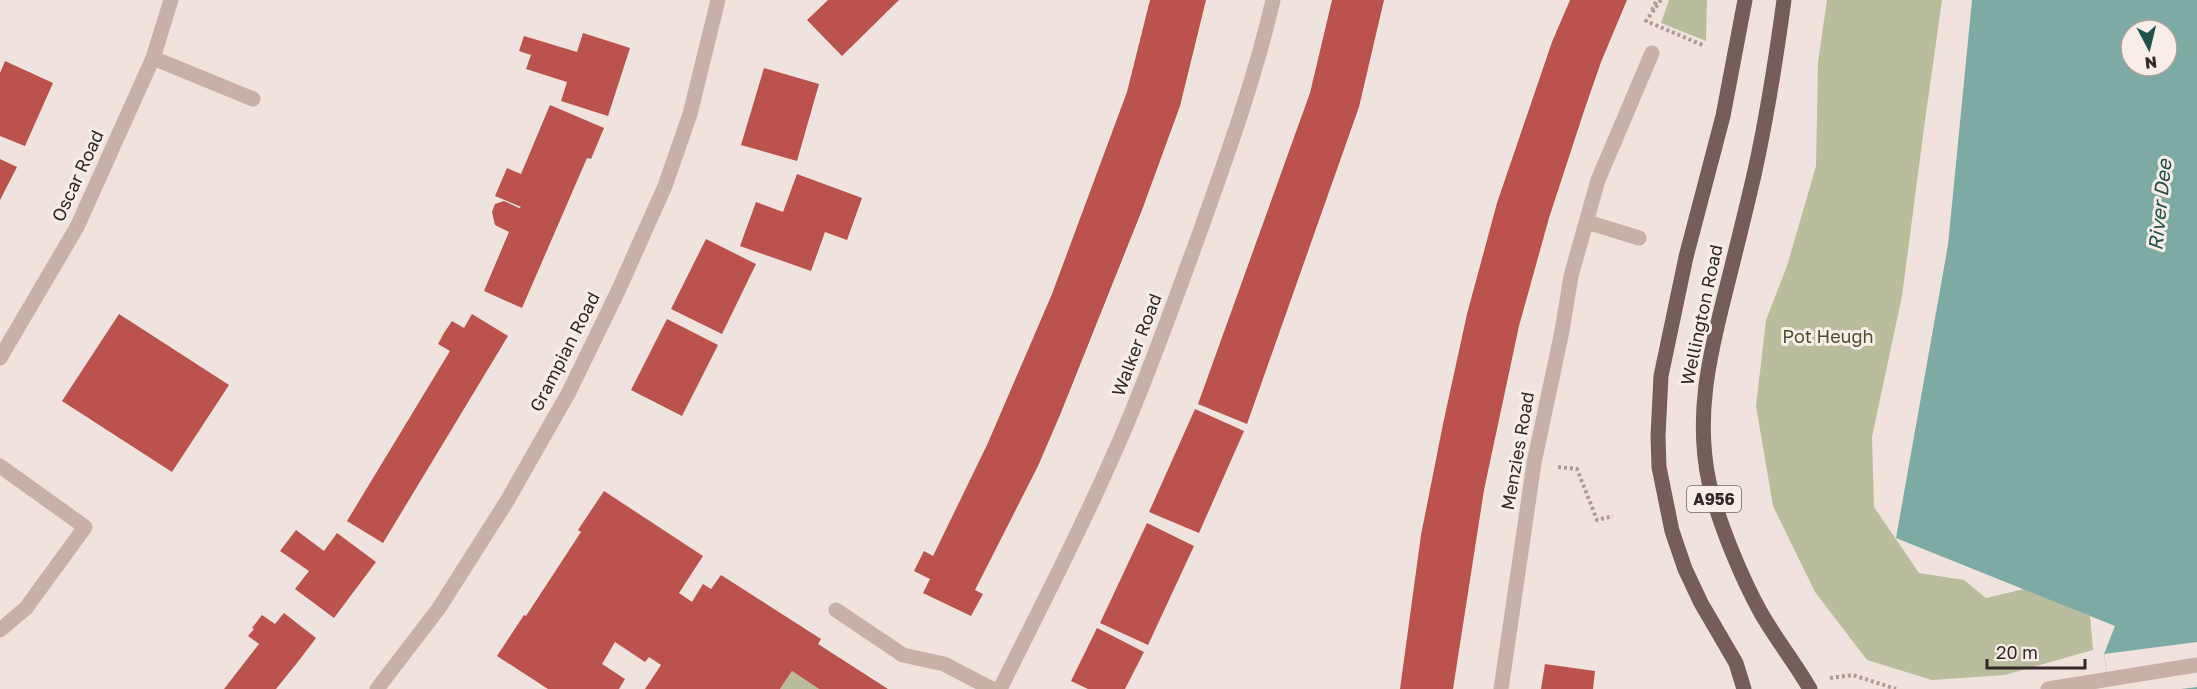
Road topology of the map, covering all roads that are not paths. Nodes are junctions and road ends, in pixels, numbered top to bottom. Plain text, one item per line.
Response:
1 (171, 0) edge
2 (718, 0) edge
3 (1273, 0) edge
4 (1745, 0) edge
5 (1784, 0) edge
6 (1652, 53) road end
7 (153, 58) junction
8 (253, 99) dead end
9 (1587, 222) junction
10 (1639, 238) dead end
11 (0, 358) edge
12 (0, 466) edge
13 (836, 610) dead end
14 (0, 630) edge
15 (2197, 665) edge
16 (1808, 685) edge
17 (377, 689) edge
18 (992, 689) edge
19 (1000, 689) edge
20 (1501, 689) edge
21 (1744, 689) edge
22 (2048, 689) edge

1 - 7 street, Oscar Road
2 - 17 street, Grampian Road
3 - 19 street, Walker Road
4 - 21 main road, Wellington Road / A956
5 - 16 main road, Wellington Road / A956
6 - 9 street, Menzies Road
7 - 8 street
7 - 11 street, Oscar Road
9 - 10 street
9 - 20 street, Menzies Road
12 - 14 street
13 - 18 street
15 - 22 street

